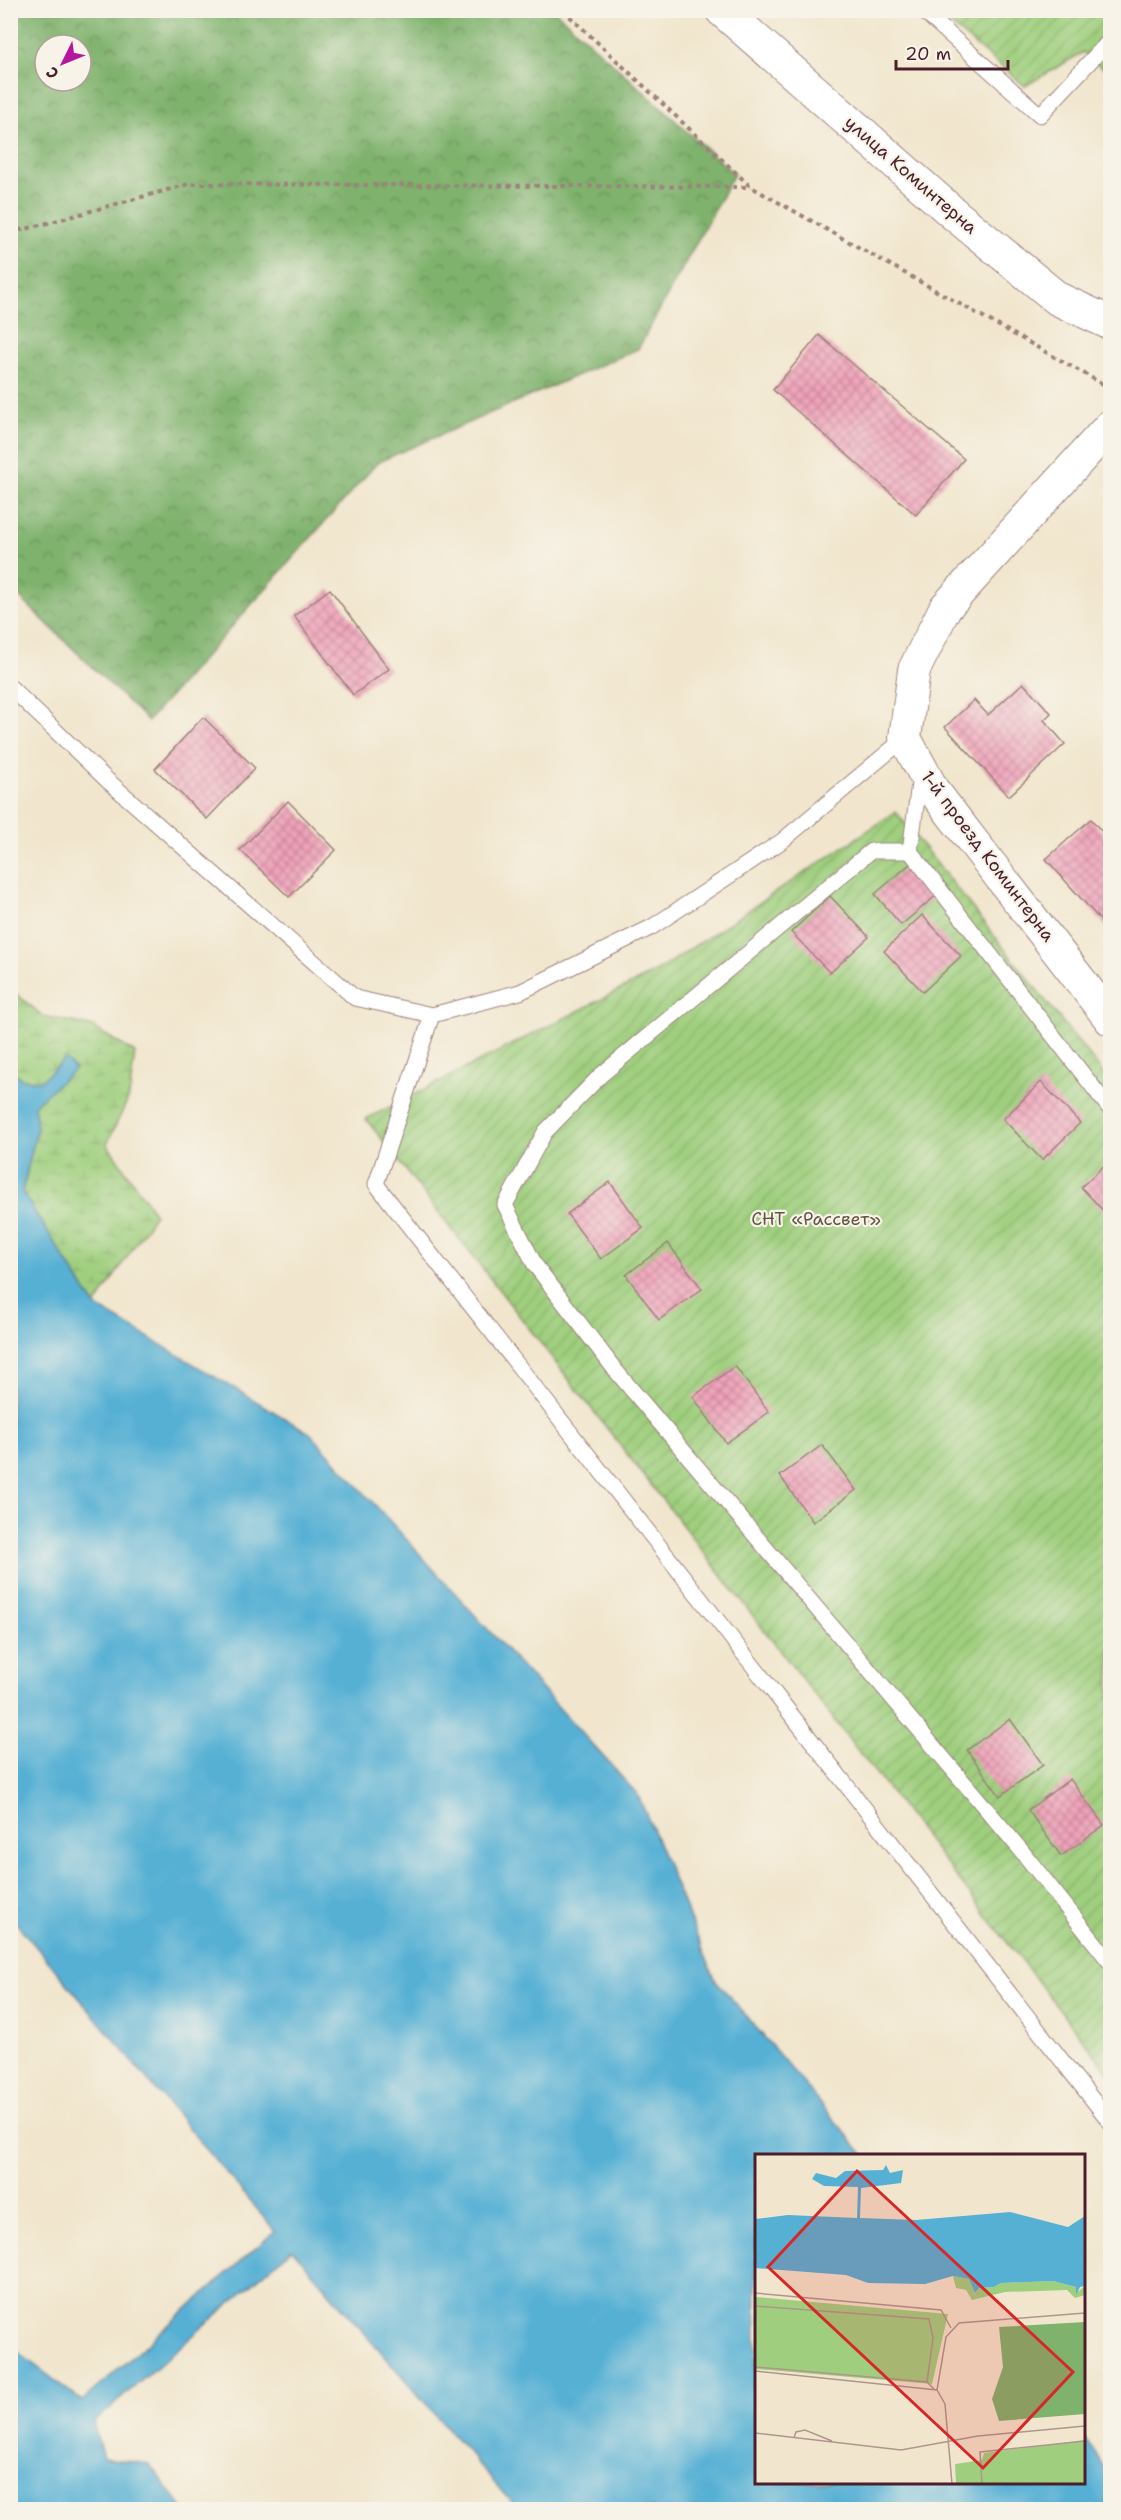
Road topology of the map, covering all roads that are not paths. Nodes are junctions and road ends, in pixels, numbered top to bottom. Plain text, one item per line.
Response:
1 (722, 10) edge
2 (922, 10) edge
3 (1110, 40) edge
4 (1110, 323) edge
5 (1110, 426) edge
6 (10, 687) edge
7 (905, 738) junction
8 (921, 767) junction
9 (910, 851) junction
10 (432, 1016) junction
11 (1110, 1019) edge
12 (1110, 1108) edge
13 (1110, 1962) edge
14 (1110, 2122) edge

1 - 4 street, улица Коминтерна
2 - 3 lane
5 - 7 street
6 - 10 lane
7 - 8 street, 1-й проезд Коминтерна
7 - 10 lane
8 - 9 lane
8 - 11 street, 1-й проезд Коминтерна
9 - 12 lane
9 - 13 lane
10 - 14 lane

